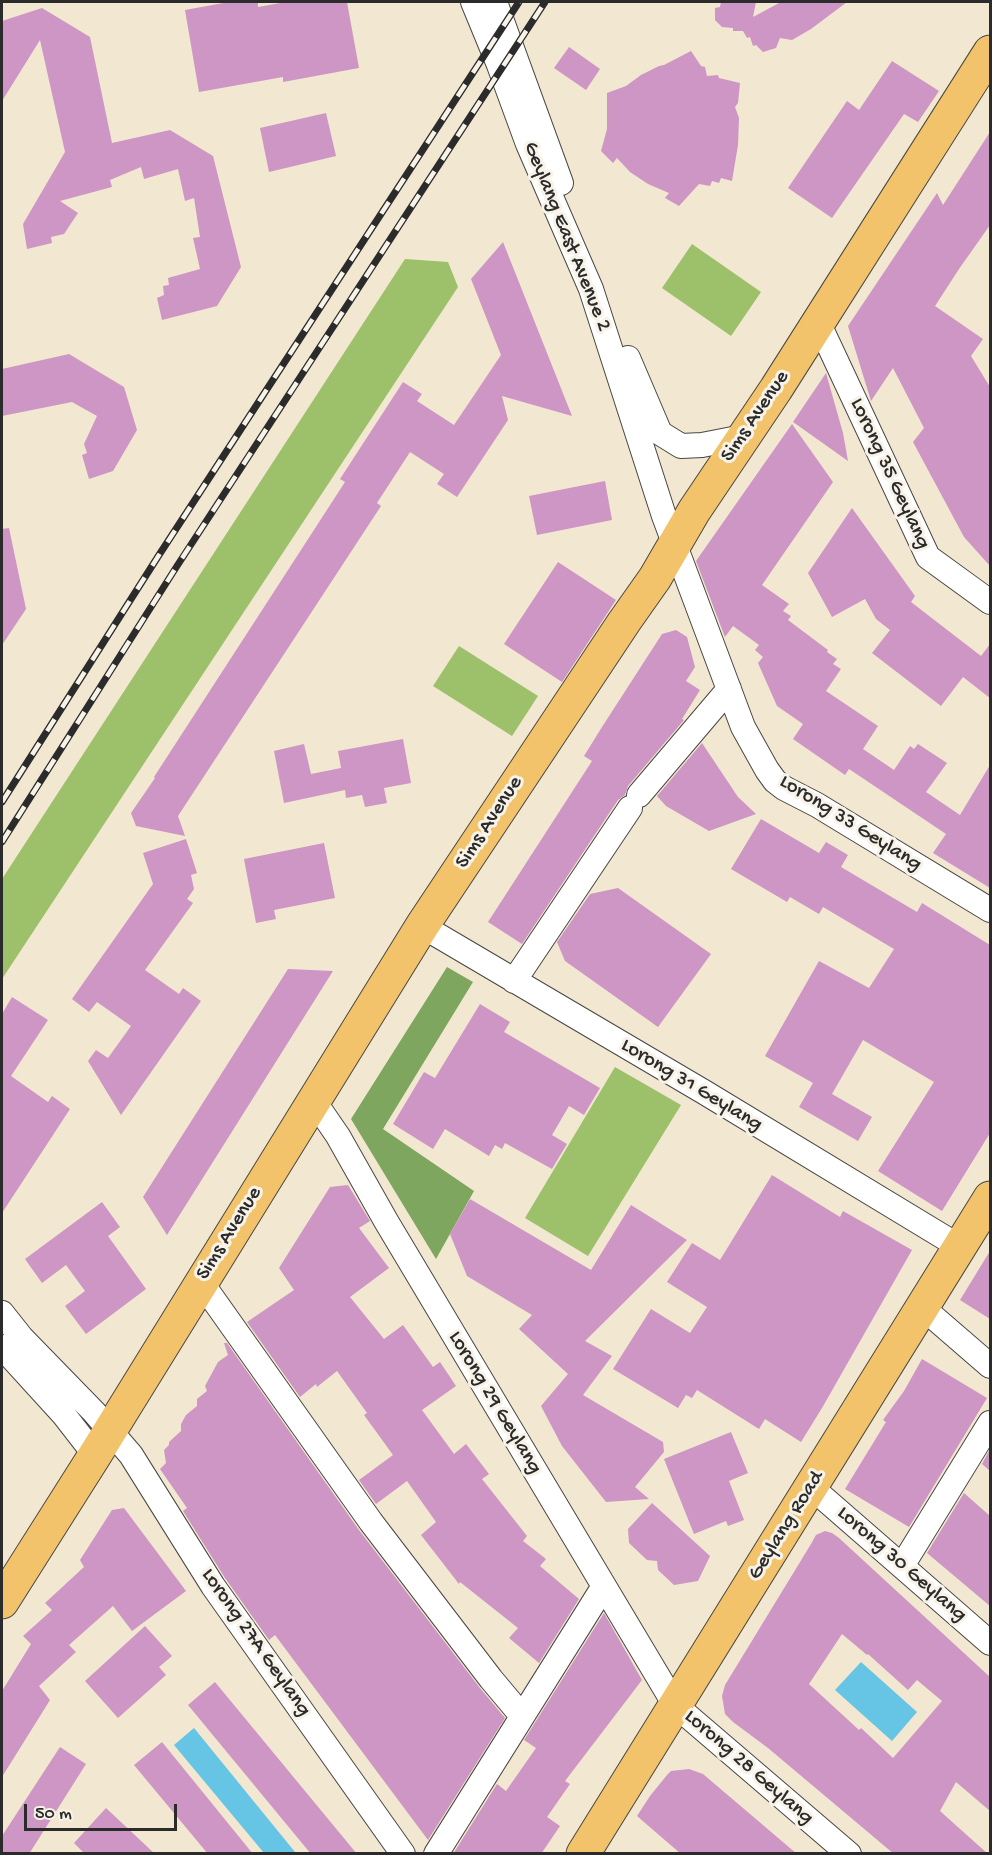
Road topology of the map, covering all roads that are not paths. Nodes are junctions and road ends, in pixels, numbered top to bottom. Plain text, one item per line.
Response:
1 (473, 2) edge
2 (495, 2) edge
3 (990, 52) edge
4 (818, 321) junction
5 (743, 437) junction
6 (675, 543) junction
7 (990, 602) edge
8 (729, 689) junction
9 (990, 910) edge
10 (422, 926) junction
11 (514, 981) junction
12 (315, 1101) junction
13 (990, 1198) edge
14 (960, 1247) junction
15 (201, 1282) junction
16 (922, 1308) junction
17 (2, 1313) edge
18 (2, 1347) edge
19 (990, 1366) edge
20 (990, 1423) edge
21 (102, 1442) junction
22 (811, 1487) junction
23 (902, 1566) junction
24 (604, 1586) junction
25 (2, 1602) edge
26 (990, 1643) edge
27 (675, 1705) junction
28 (522, 1716) junction
29 (403, 1854) edge
30 (436, 1854) edge
31 (583, 1854) edge
32 (849, 1854) edge

1 - 6 street, Geylang East Avenue 2
2 - 5 street, Geylang East Avenue 2
3 - 4 main road, Sims Avenue
4 - 5 main road, Sims Avenue
4 - 7 street, Lorong 35 Geylang
5 - 6 main road, Sims Avenue
6 - 8 street, Lorong 33 Geylang
6 - 10 main road, Sims Avenue
8 - 9 street, Lorong 33 Geylang
8 - 11 street
10 - 11 street, Lorong 31 Geylang
10 - 12 main road, Sims Avenue
11 - 14 street, Lorong 31 Geylang
12 - 15 main road, Sims Avenue
12 - 24 street, Lorong 29 Geylang
13 - 14 main road, Geylang Road
14 - 16 main road, Geylang Road
15 - 21 main road, Sims Avenue
15 - 28 street
16 - 19 street
16 - 22 main road, Geylang Road
17 - 21 street
18 - 21 street
20 - 23 street
21 - 25 main road, Sims Avenue
21 - 29 street, Lorong 27A Geylang
22 - 23 street, Lorong 30 Geylang
22 - 27 main road, Geylang Road
23 - 26 street, Lorong 30 Geylang
24 - 27 street, Lorong 29 Geylang
24 - 28 street
27 - 31 main road, Geylang Road
27 - 32 street, Lorong 28 Geylang
28 - 30 street

